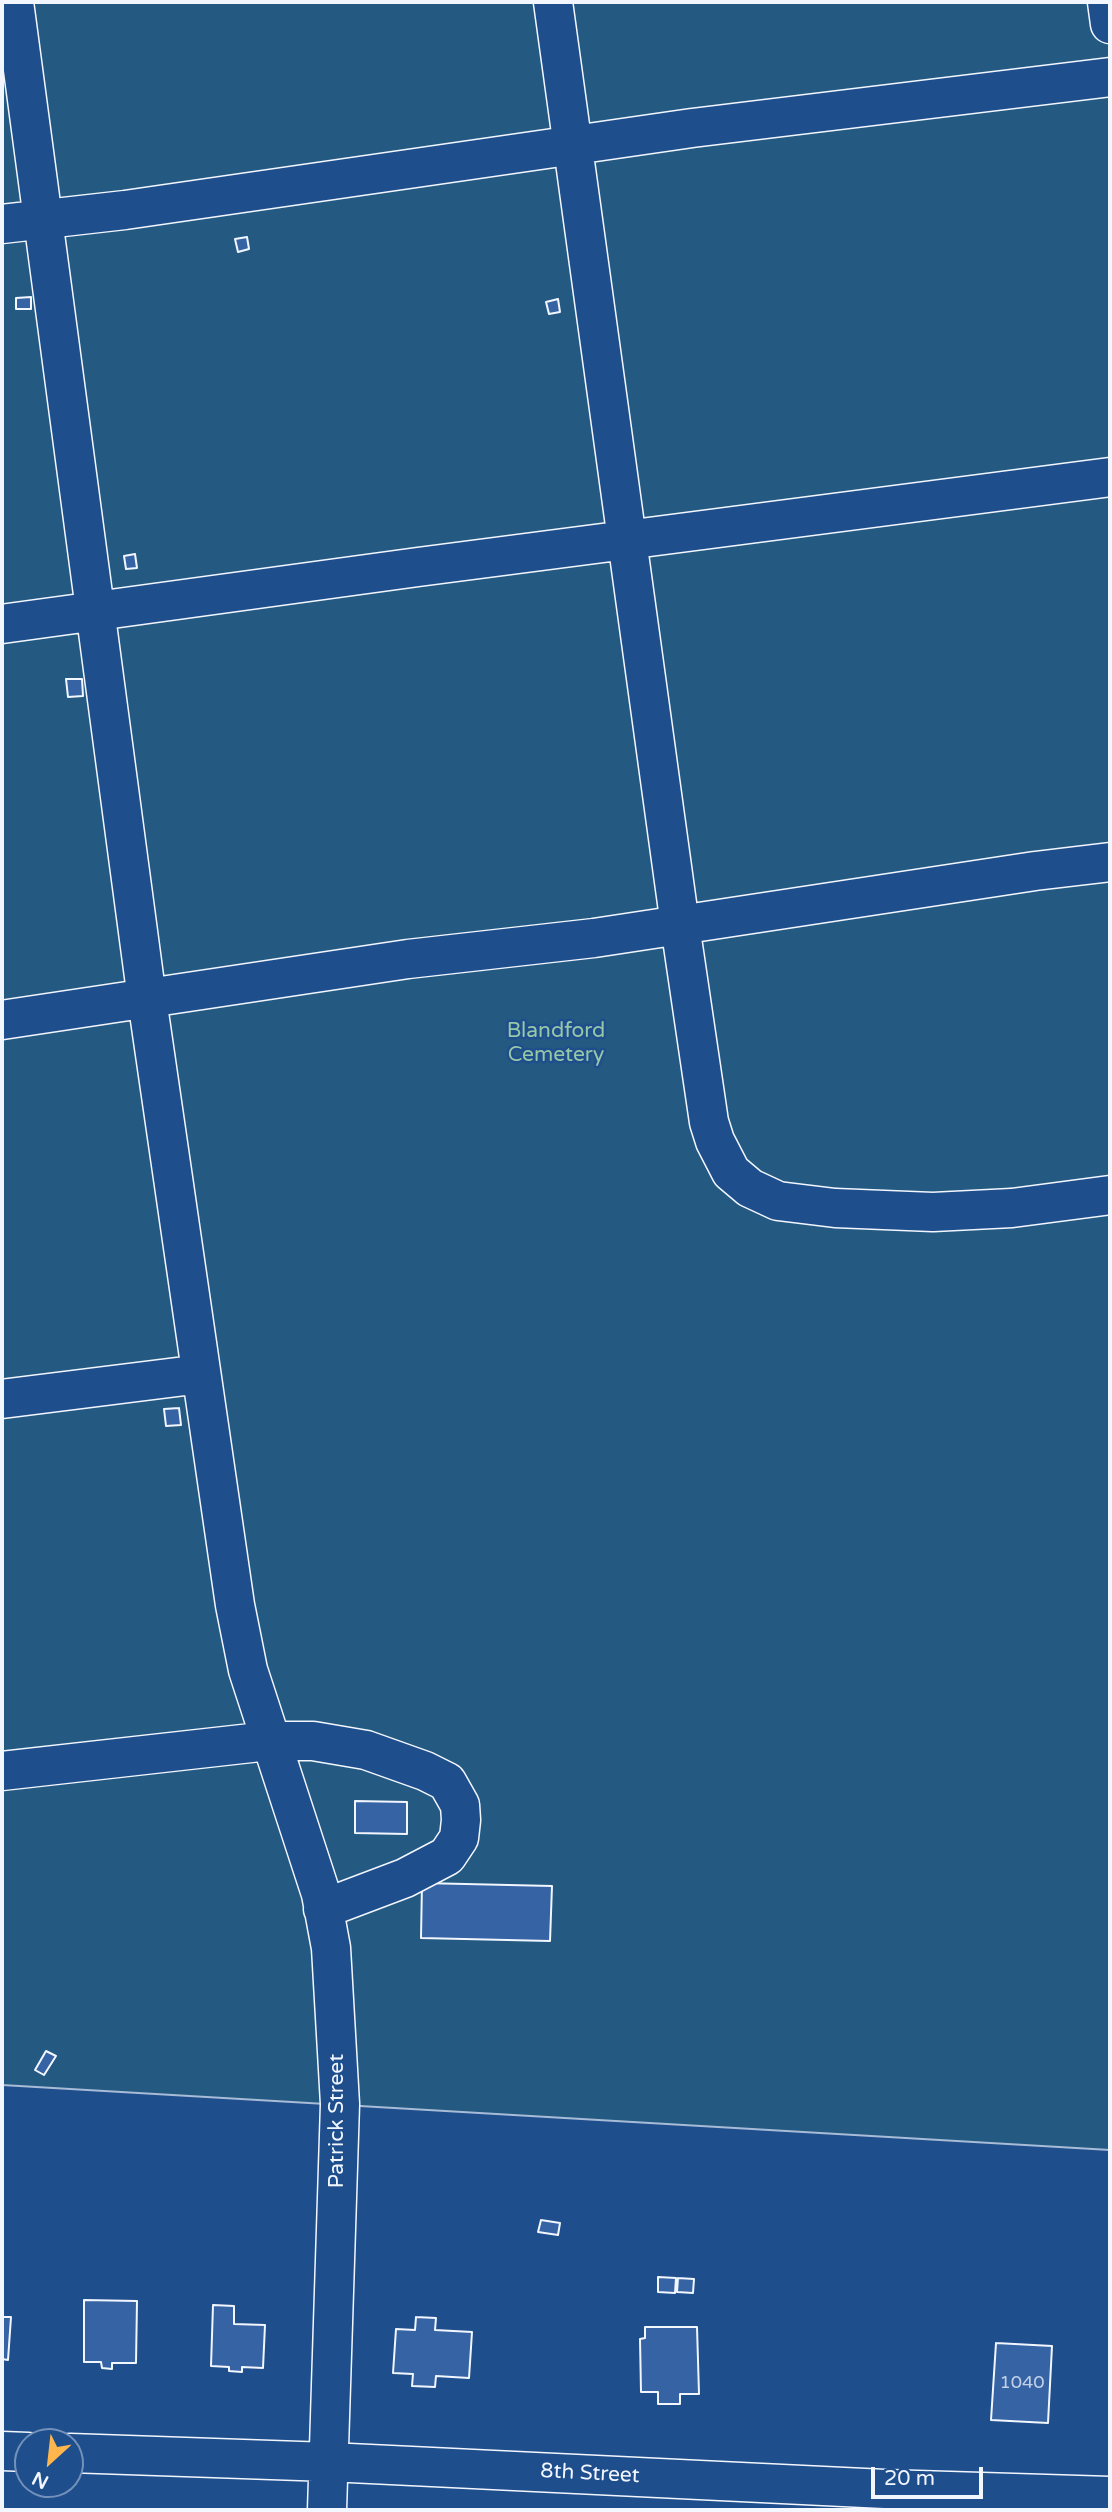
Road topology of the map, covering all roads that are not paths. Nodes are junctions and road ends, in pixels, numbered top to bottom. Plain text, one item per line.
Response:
1 (14, 2) edge
2 (553, 2) edge
3 (1107, 2) edge
4 (1110, 24) edge
5 (1110, 77) edge
6 (573, 145) junction
7 (44, 220) junction
8 (2, 225) edge
9 (1110, 477) edge
10 (628, 541) junction
11 (96, 612) junction
12 (2, 624) edge
13 (1110, 862) edge
14 (680, 925) junction
15 (148, 999) junction
16 (2, 1020) edge
17 (1110, 1195) edge
18 (201, 1374) junction
19 (2, 1399) edge
20 (269, 1741) junction
21 (2, 1771) edge
22 (323, 1909) junction
23 (84, 2453) edge
24 (329, 2462) junction
25 (1110, 2496) edge
26 (1072, 2502) edge
27 (327, 2510) edge

1 - 7 street, Patrick Street
2 - 6 street
3 - 4 street
5 - 6 street
6 - 7 street
6 - 10 street
7 - 8 street
7 - 11 street, Patrick Street
9 - 10 street
10 - 11 street
10 - 14 street
11 - 12 street
11 - 15 street, Patrick Street
13 - 14 street
14 - 15 street
14 - 17 street
15 - 16 street
15 - 18 street, Patrick Street
18 - 19 street
18 - 20 street, Patrick Street
20 - 21 street
20 - 22 street, Patrick Street
20 - 22 street
22 - 24 street, Patrick Street
23 - 24 street, 8th Street
24 - 26 street, 8th Street
24 - 27 street, Patrick Street
25 - 26 street, 8th Street

